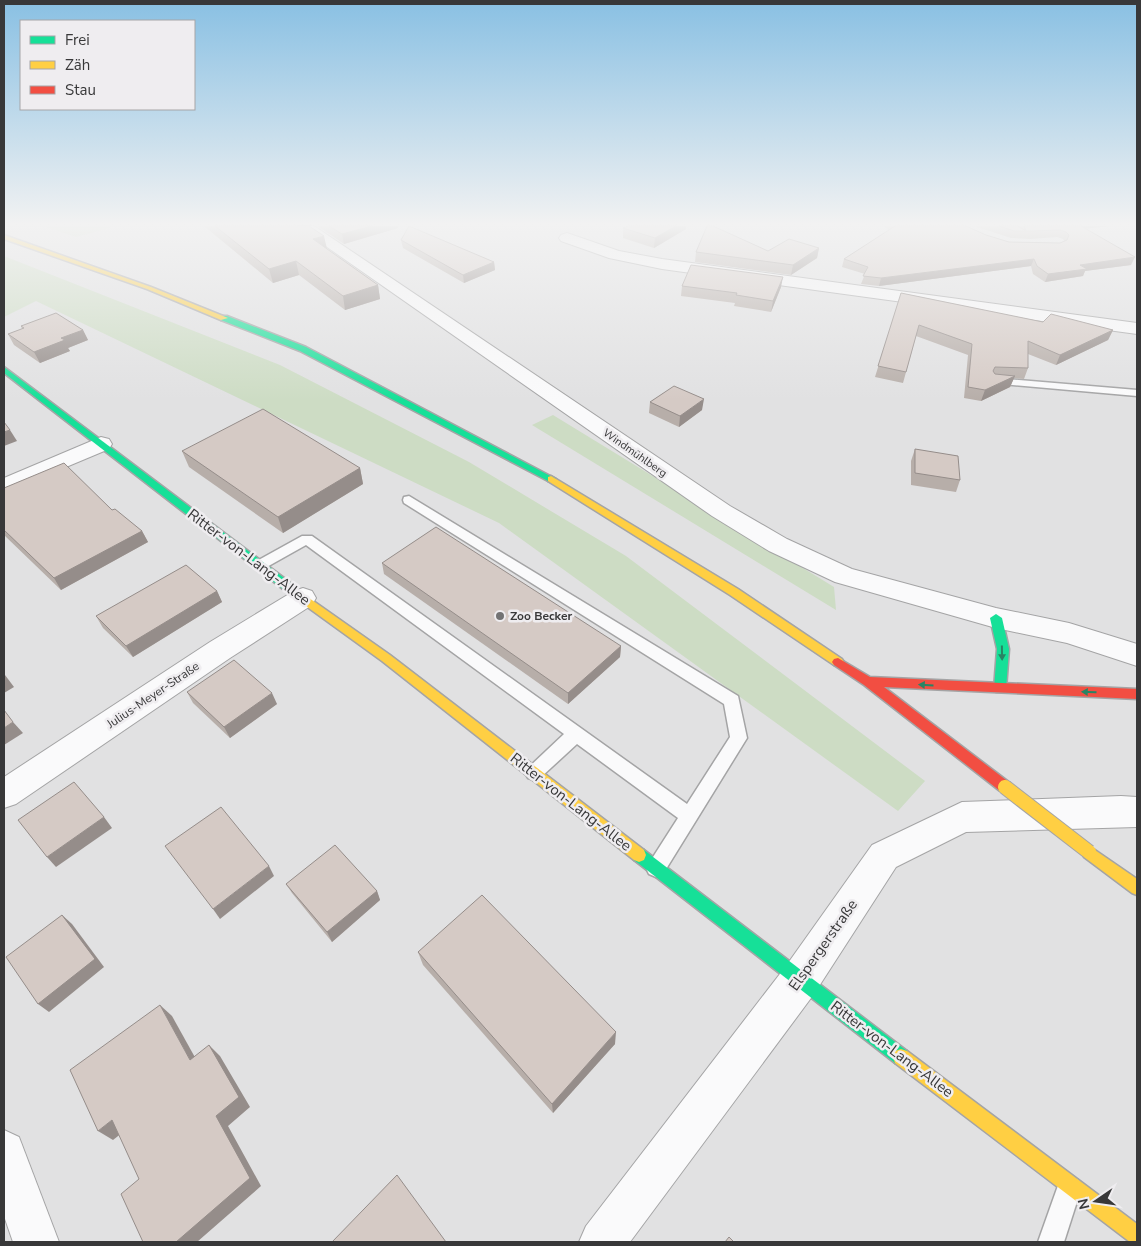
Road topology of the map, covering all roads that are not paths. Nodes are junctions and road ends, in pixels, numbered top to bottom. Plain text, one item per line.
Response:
1 (138, 284) edge
2 (390, 284) edge
3 (809, 284) edge
4 (1137, 329) edge
5 (4, 369) edge
6 (995, 381) edge
7 (1137, 393) edge
8 (101, 444) junction
9 (4, 486) edge
10 (409, 500) dead end
11 (260, 565) junction
12 (303, 598) junction
13 (996, 618) junction
14 (1137, 655) edge
15 (868, 682) junction
16 (1000, 689) junction
17 (1137, 694) edge
18 (576, 734) junction
19 (534, 773) junction
20 (4, 794) edge
21 (1137, 812) edge
22 (690, 816) junction
23 (656, 868) junction
24 (1137, 888) edge
25 (800, 980) junction
26 (4, 1152) edge
27 (1070, 1185) junction
28 (1137, 1236) edge
29 (36, 1242) edge
30 (602, 1242) edge
31 (1051, 1242) edge

1 - 15 main road
2 - 13 street, Windmühlberg
3 - 4 street
5 - 8 main road, Ritter-von-Lang-Allee
6 - 7 lane
8 - 9 street
8 - 11 main road, Ritter-von-Lang-Allee
10 - 22 lane
11 - 12 main road, Ritter-von-Lang-Allee
11 - 18 lane
12 - 19 main road, Ritter-von-Lang-Allee
12 - 20 street, Julius-Meyer-Straße
13 - 14 street, Windmühlberg
13 -> 16 main road
16 -> 15 main road
15 - 24 main road, bridge
17 -> 16 main road
18 - 19 lane
18 - 22 lane
19 - 23 main road, Ritter-von-Lang-Allee
21 - 25 street, Elspergerstraße
22 - 23 lane
23 - 25 main road, Ritter-von-Lang-Allee
25 - 27 main road, Ritter-von-Lang-Allee
25 - 30 street, Elspergerstraße
26 - 29 street
27 - 28 main road, Ritter-von-Lang-Allee
27 - 31 lane

